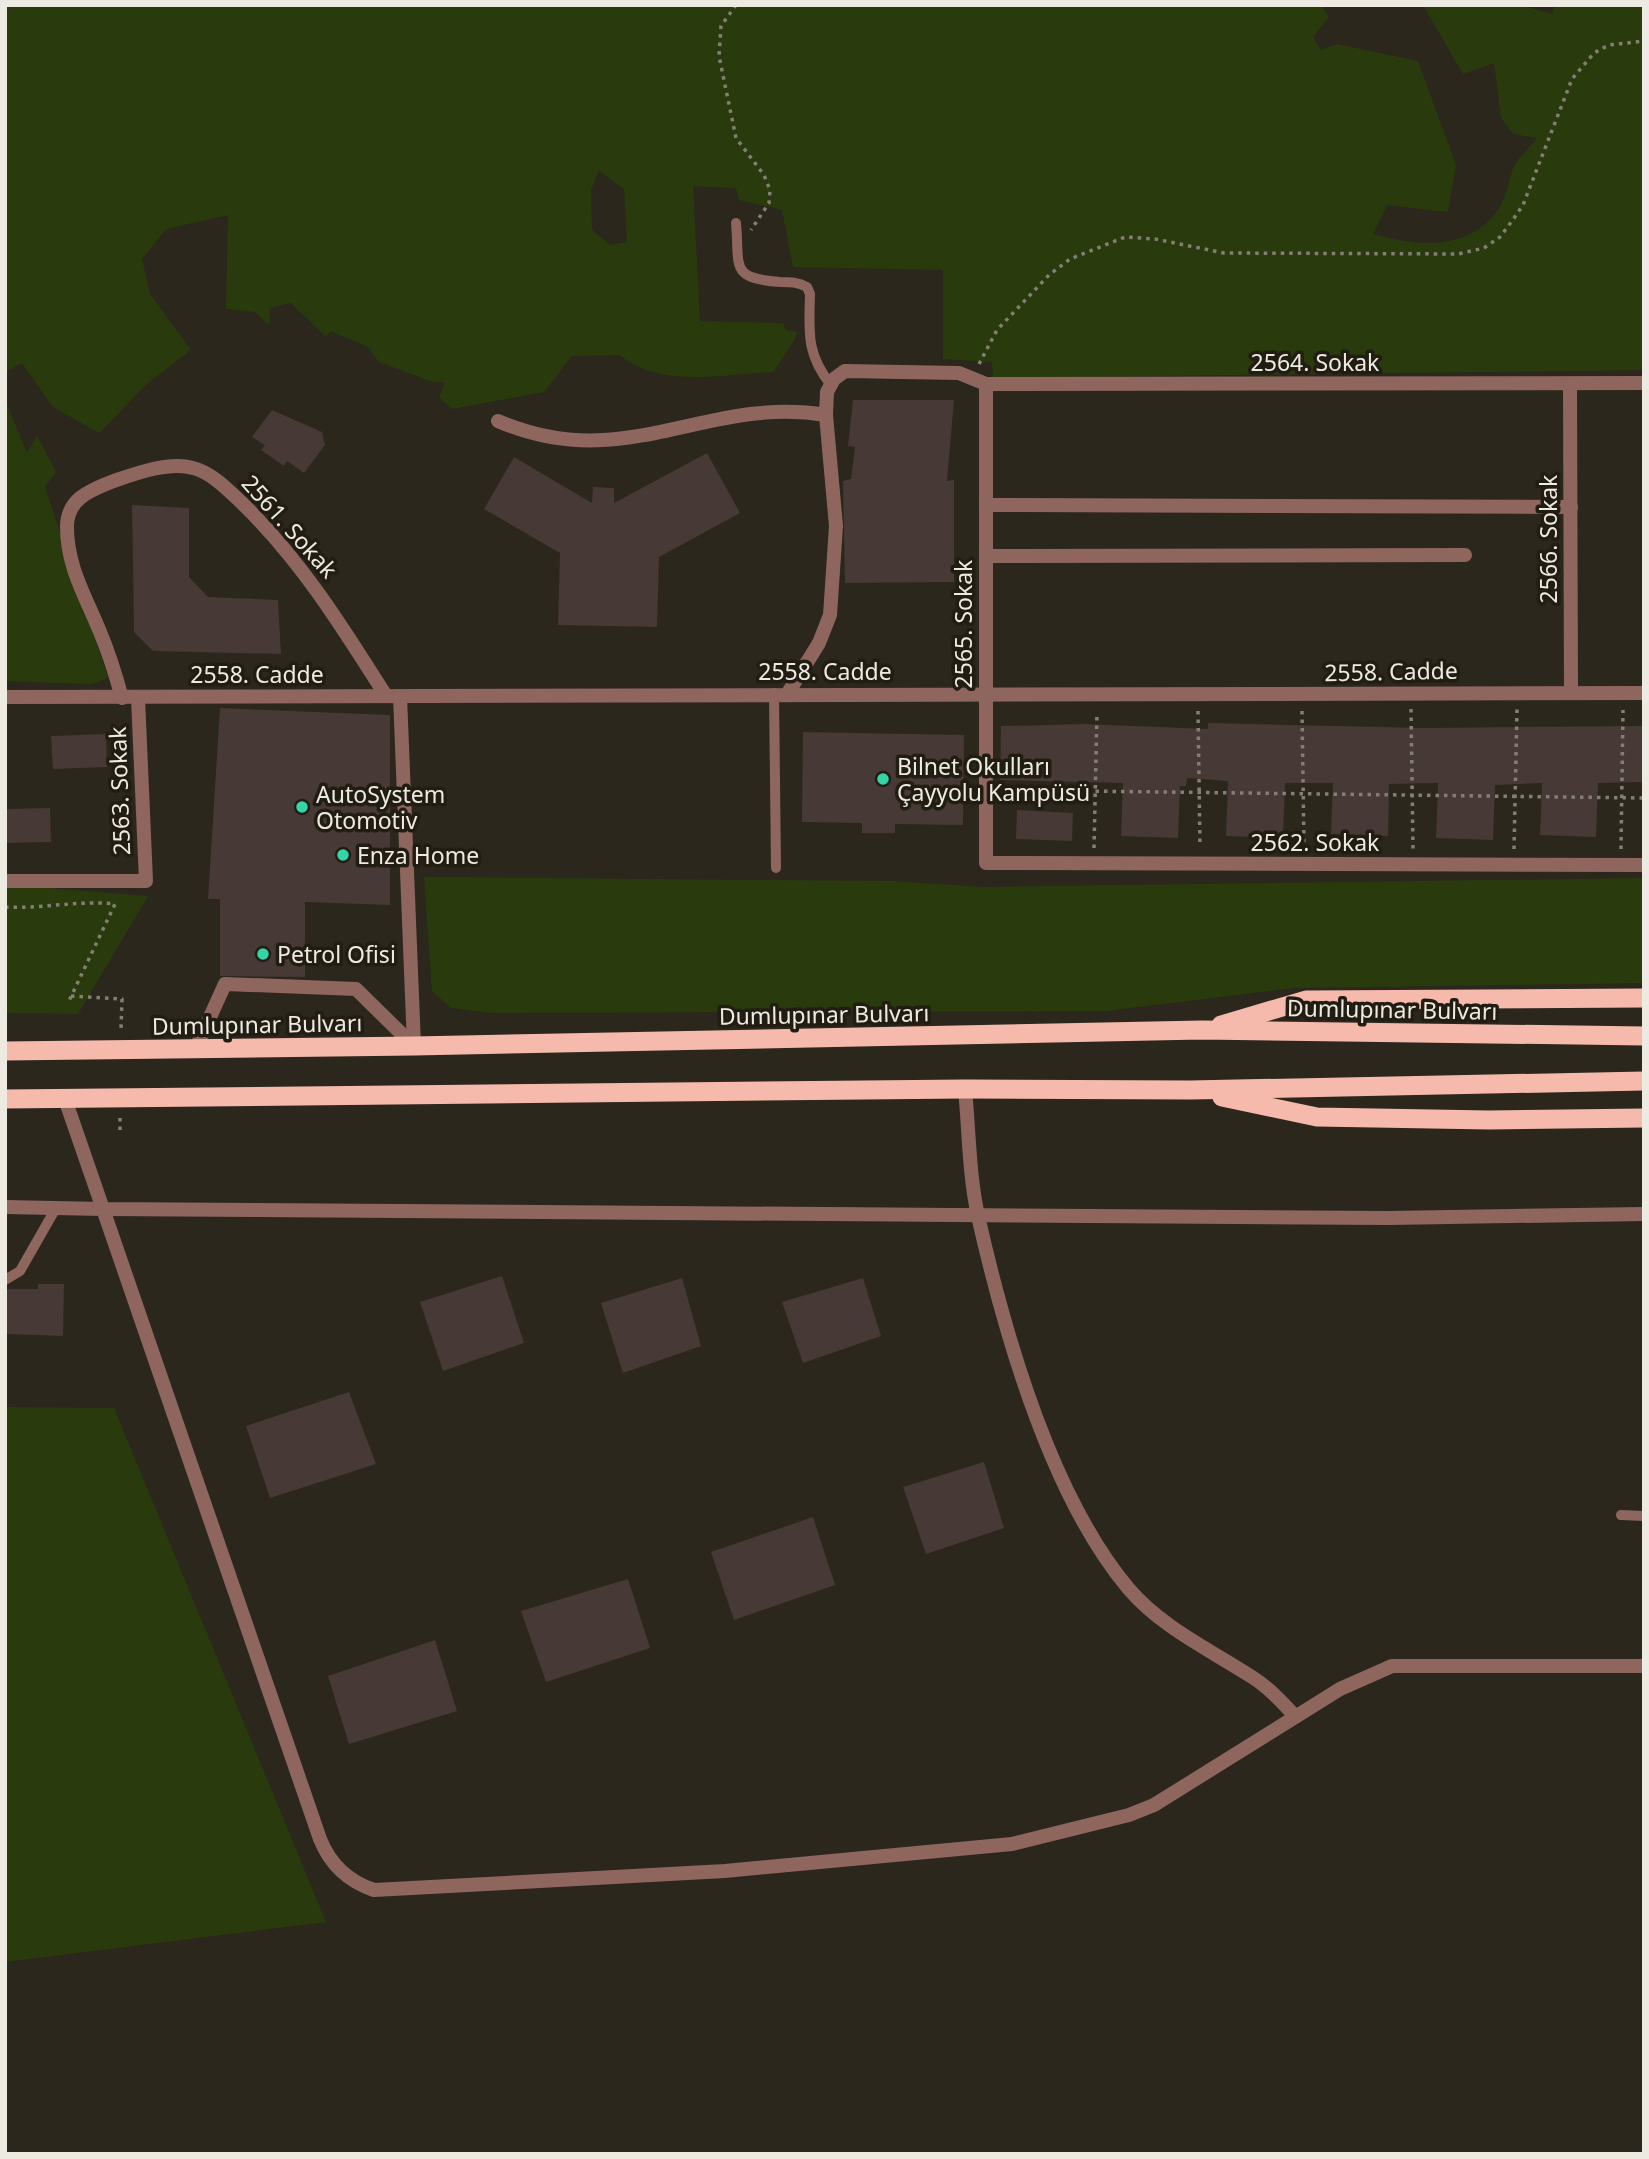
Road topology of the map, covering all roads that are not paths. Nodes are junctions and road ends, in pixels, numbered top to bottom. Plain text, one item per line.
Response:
1 (736, 223) dead end
2 (980, 382) junction
3 (1644, 383) edge
4 (831, 385) junction
5 (1570, 385) junction
6 (826, 415) junction
7 (498, 421) dead end
8 (987, 506) junction
9 (1571, 507) junction
10 (1465, 555) dead end
11 (987, 556) junction
12 (1572, 692) junction
13 (1644, 692) edge
14 (781, 693) junction
15 (986, 694) junction
16 (393, 696) junction
17 (5, 697) edge
18 (122, 698) junction
19 (138, 698) junction
20 (986, 863) joint
21 (1644, 865) edge
22 (776, 868) dead end
23 (5, 881) edge
24 (1644, 998) edge
25 (1202, 1030) junction
26 (1644, 1036) edge
27 (414, 1046) junction
28 (195, 1050) junction
29 (5, 1051) edge
30 (1644, 1081) edge
31 (965, 1089) junction
32 (1190, 1090) junction
33 (65, 1098) junction
34 (5, 1099) edge
35 (1644, 1118) edge
36 (5, 1207) edge
37 (56, 1208) junction
38 (103, 1209) junction
39 (977, 1214) junction
40 (1644, 1214) edge
41 (5, 1280) edge
42 (1621, 1515) dead end
43 (1644, 1516) edge
44 (1644, 1666) edge
45 (1296, 1716) junction

1 - 4 lane
2 - 4 street, 2564. Sokak
2 - 5 street, 2564. Sokak
2 - 8 street, 2565. Sokak
3 - 5 street, 2564. Sokak
4 - 6 street
5 - 9 street, 2566. Sokak
6 - 7 street
6 - 14 street
8 - 9 street
8 - 11 street, 2565. Sokak
9 - 12 street, 2566. Sokak
10 - 11 street
11 - 15 street, 2565. Sokak
12 - 13 street, 2558. Cadde
12 - 15 street, 2558. Cadde
14 - 15 street, 2558. Cadde
14 - 16 street, 2558. Cadde
14 - 22 lane
15 - 20 street, 2565. Sokak
16 - 18 street, 2561. Sokak
16 - 19 street, 2558. Cadde
16 - 27 street
17 - 18 street, 2558. Cadde
18 - 19 street, 2558. Cadde
19 - 23 street, 2563. Sokak
20 - 21 street, 2562. Sokak
24 - 25 highway
25 - 26 highway, Dumlupınar Bulvarı
25 - 27 highway, Dumlupınar Bulvarı
27 - 28 highway, Dumlupınar Bulvarı
27 - 28 street
28 - 29 highway, Dumlupınar Bulvarı
30 - 32 highway
31 - 32 highway
31 - 33 highway
31 - 39 street
32 - 35 highway
33 - 34 highway
33 - 38 street
36 - 37 street
37 - 38 street
37 - 41 lane
38 - 39 street
38 - 45 street
39 - 40 street
39 - 45 street
42 - 43 lane
44 - 45 street

